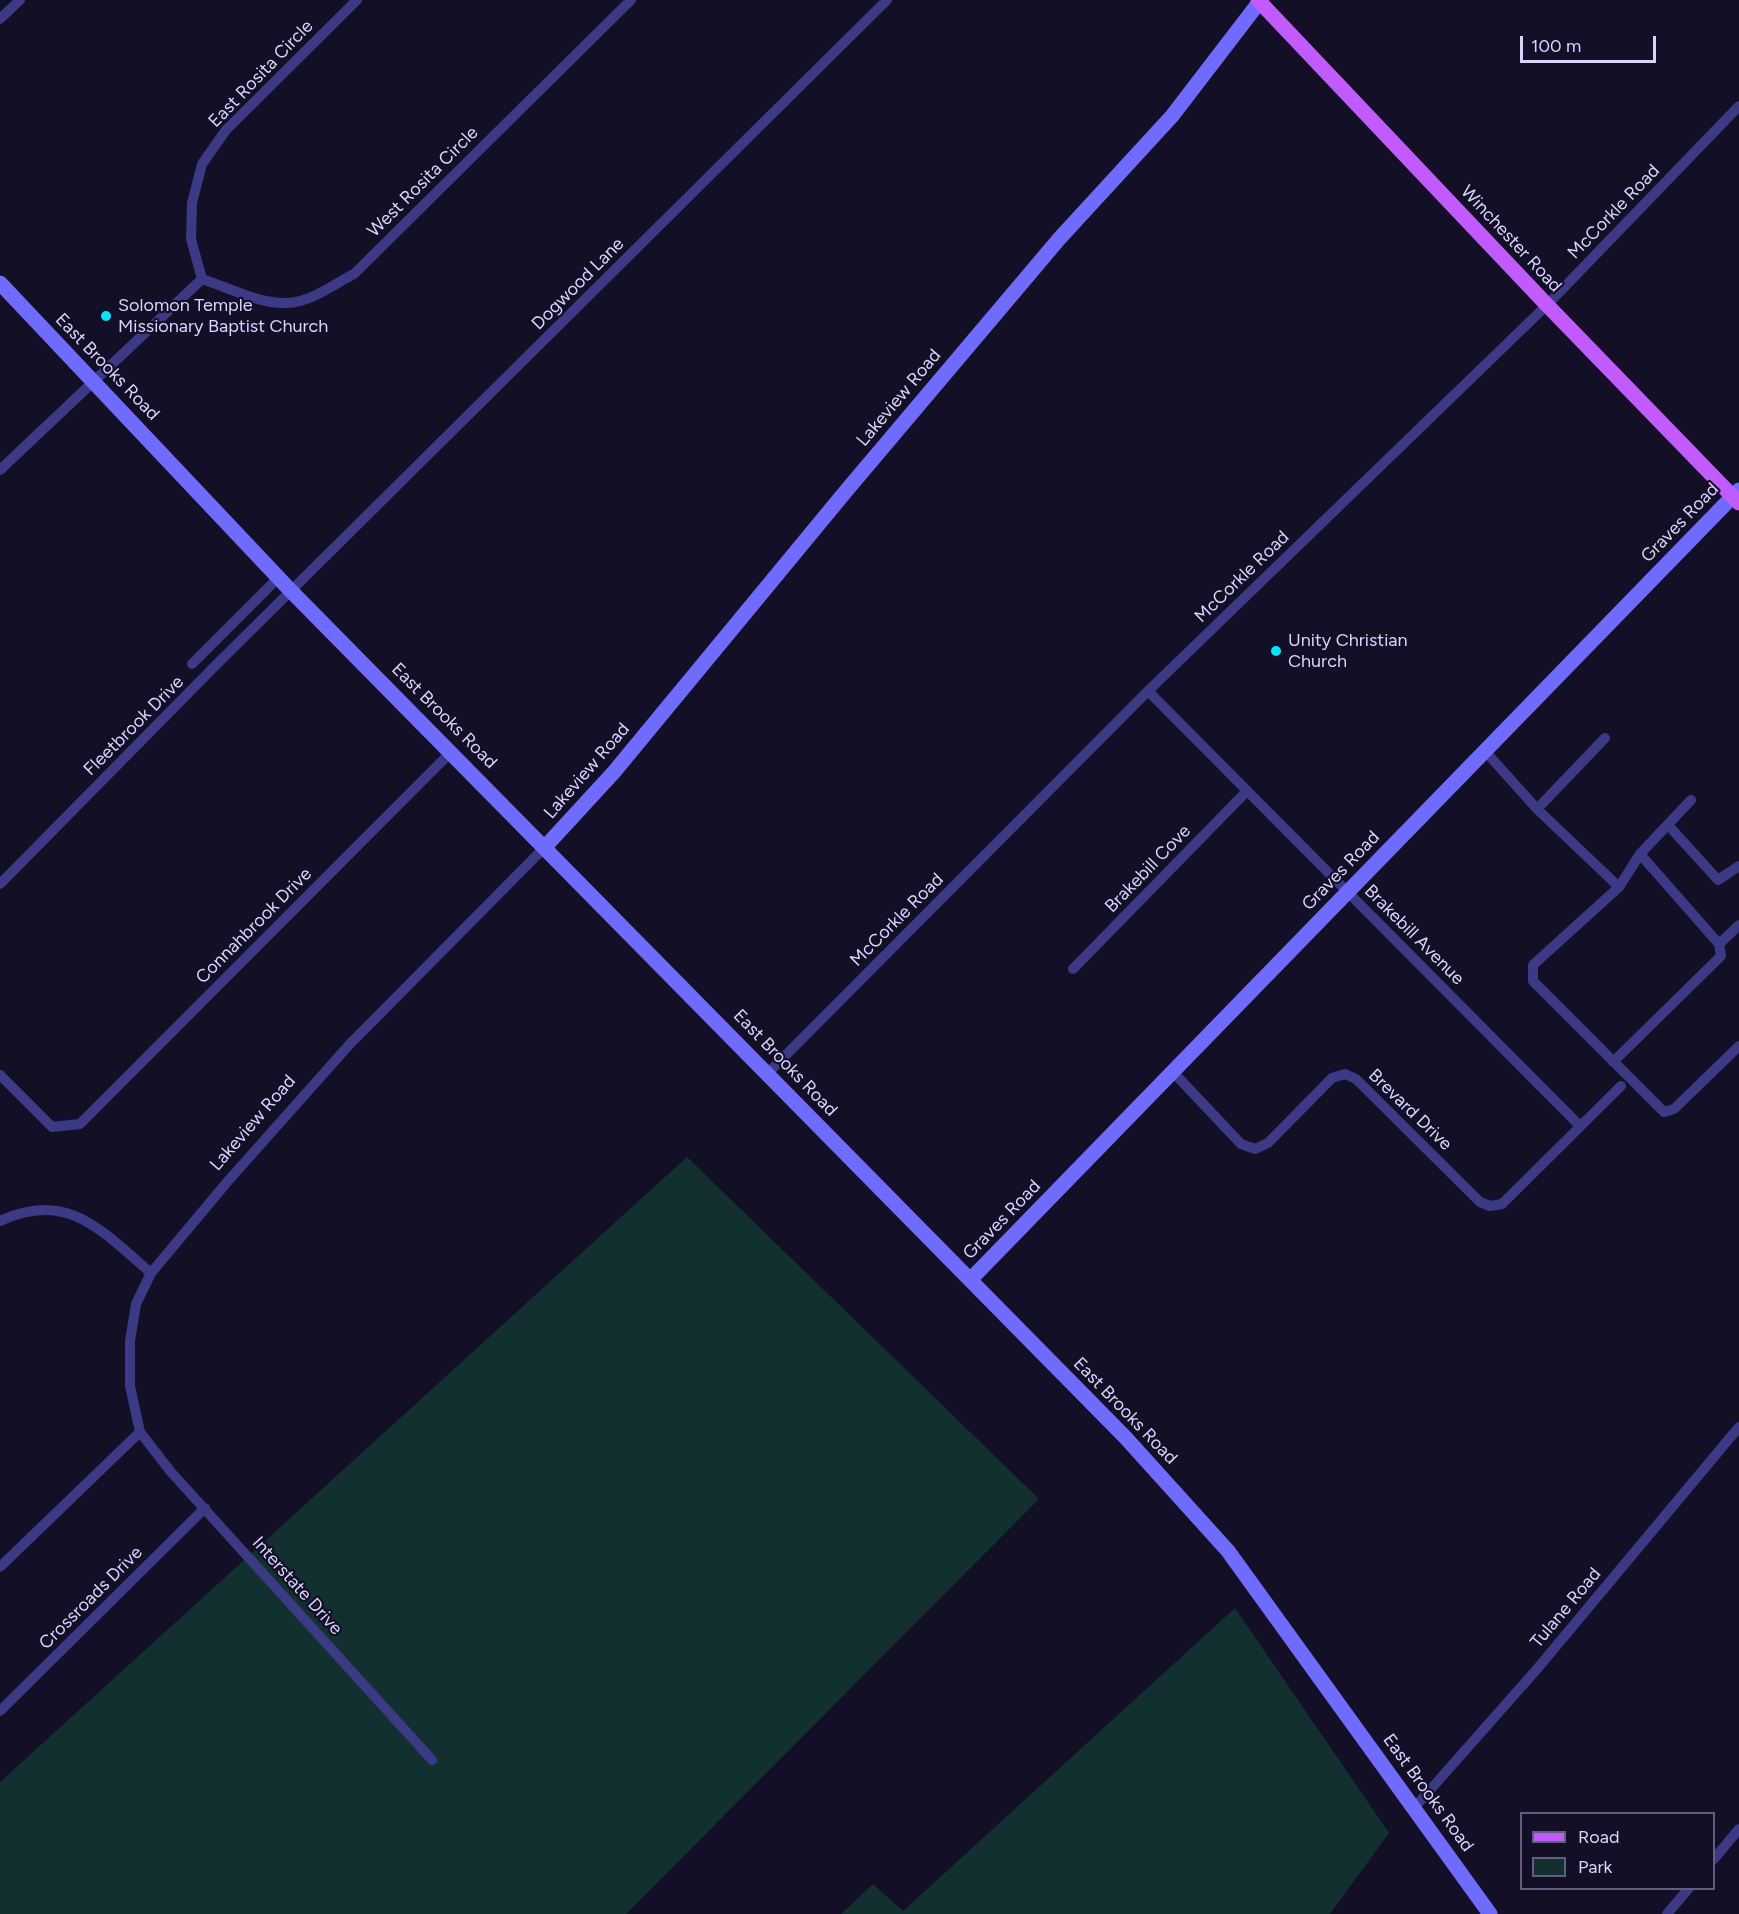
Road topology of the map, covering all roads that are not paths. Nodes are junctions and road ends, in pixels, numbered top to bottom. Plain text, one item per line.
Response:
1 (20, 0) edge
2 (357, 0) edge
3 (631, 0) edge
4 (887, 0) edge
5 (1259, 0) edge
6 (0, 19) edge
7 (1739, 106) edge
8 (202, 279) junction
9 (0, 284) edge
10 (1546, 305) junction
11 (94, 381) junction
12 (0, 470) edge
13 (1737, 496) edge
14 (279, 578) junction
15 (291, 591) junction
16 (255, 601) junction
17 (269, 614) junction
18 (192, 664) dead end
19 (1148, 691) junction
20 (1605, 738) dead end
21 (452, 751) junction
22 (1485, 751) junction
23 (1247, 791) junction
24 (1691, 800) dead end
25 (1537, 809) junction
26 (1668, 825) junction
27 (545, 847) junction
28 (1640, 854) junction
29 (1739, 866) edge
30 (0, 884) edge
31 (1619, 887) junction
32 (1348, 892) junction
33 (1739, 925) edge
34 (1719, 944) junction
35 (1073, 969) dead end
36 (1739, 1046) edge
37 (1613, 1062) junction
38 (1173, 1072) junction
39 (768, 1073) junction
40 (0, 1075) edge
41 (1621, 1086) dead end
42 (1580, 1126) junction
43 (0, 1221) edge
44 (151, 1273) junction
45 (970, 1280) junction
46 (1739, 1427) edge
47 (140, 1432) junction
48 (205, 1508) junction
49 (0, 1567) edge
50 (0, 1711) edge
51 (432, 1760) dead end
52 (1415, 1807) junction
53 (1739, 1829) edge
54 (1715, 1858) edge
55 (1687, 1890) edge
56 (1490, 1914) edge
57 (1667, 1914) edge

1 - 6 street
2 - 8 street, East Rosita Circle
3 - 8 street, West Rosita Circle
4 - 15 street, Dogwood Lane
5 - 10 main road, Winchester Road
5 - 27 main road, Lakeview Road
7 - 10 street, McCorkle Road
8 - 11 street
9 - 11 main road, East Brooks Road
10 - 13 main road, Winchester Road
10 - 19 street, McCorkle Road
11 - 12 street
11 - 14 main road, East Brooks Road
13 - 22 main road, Graves Road
14 - 15 main road, East Brooks Road
14 - 16 street
15 - 17 street, Fleetbrook Drive
15 - 21 main road, East Brooks Road
16 - 17 street
16 - 18 street
17 - 30 street, Fleetbrook Drive
19 - 23 street, Brakebill Avenue
19 - 39 street, McCorkle Road
20 - 25 street
21 - 27 main road, East Brooks Road
21 - 40 street, Connahbrook Drive
22 - 25 street
22 - 32 main road, Graves Road
23 - 32 street, Brakebill Avenue
23 - 35 street, Brakebill Cove
24 - 26 street
25 - 31 street
26 - 28 street
26 - 29 street
27 - 39 main road, East Brooks Road
27 - 44 street, Lakeview Road
28 - 31 street
28 - 34 street
31 - 37 street
32 - 38 main road, Graves Road
32 - 42 street, Brakebill Avenue
33 - 34 street
34 - 37 street
36 - 37 street
38 - 42 street, Brevard Drive
38 - 45 main road, Graves Road
39 - 45 main road, East Brooks Road
41 - 42 street, Brevard Drive
43 - 44 street
44 - 47 street, Lakeview Road
45 - 52 main road, East Brooks Road
46 - 52 street, Tulane Road
47 - 48 street, Interstate Drive
47 - 49 street
48 - 50 street, Crossroads Drive
48 - 51 street, Interstate Drive
52 - 56 main road, East Brooks Road
53 - 54 street
55 - 57 street

